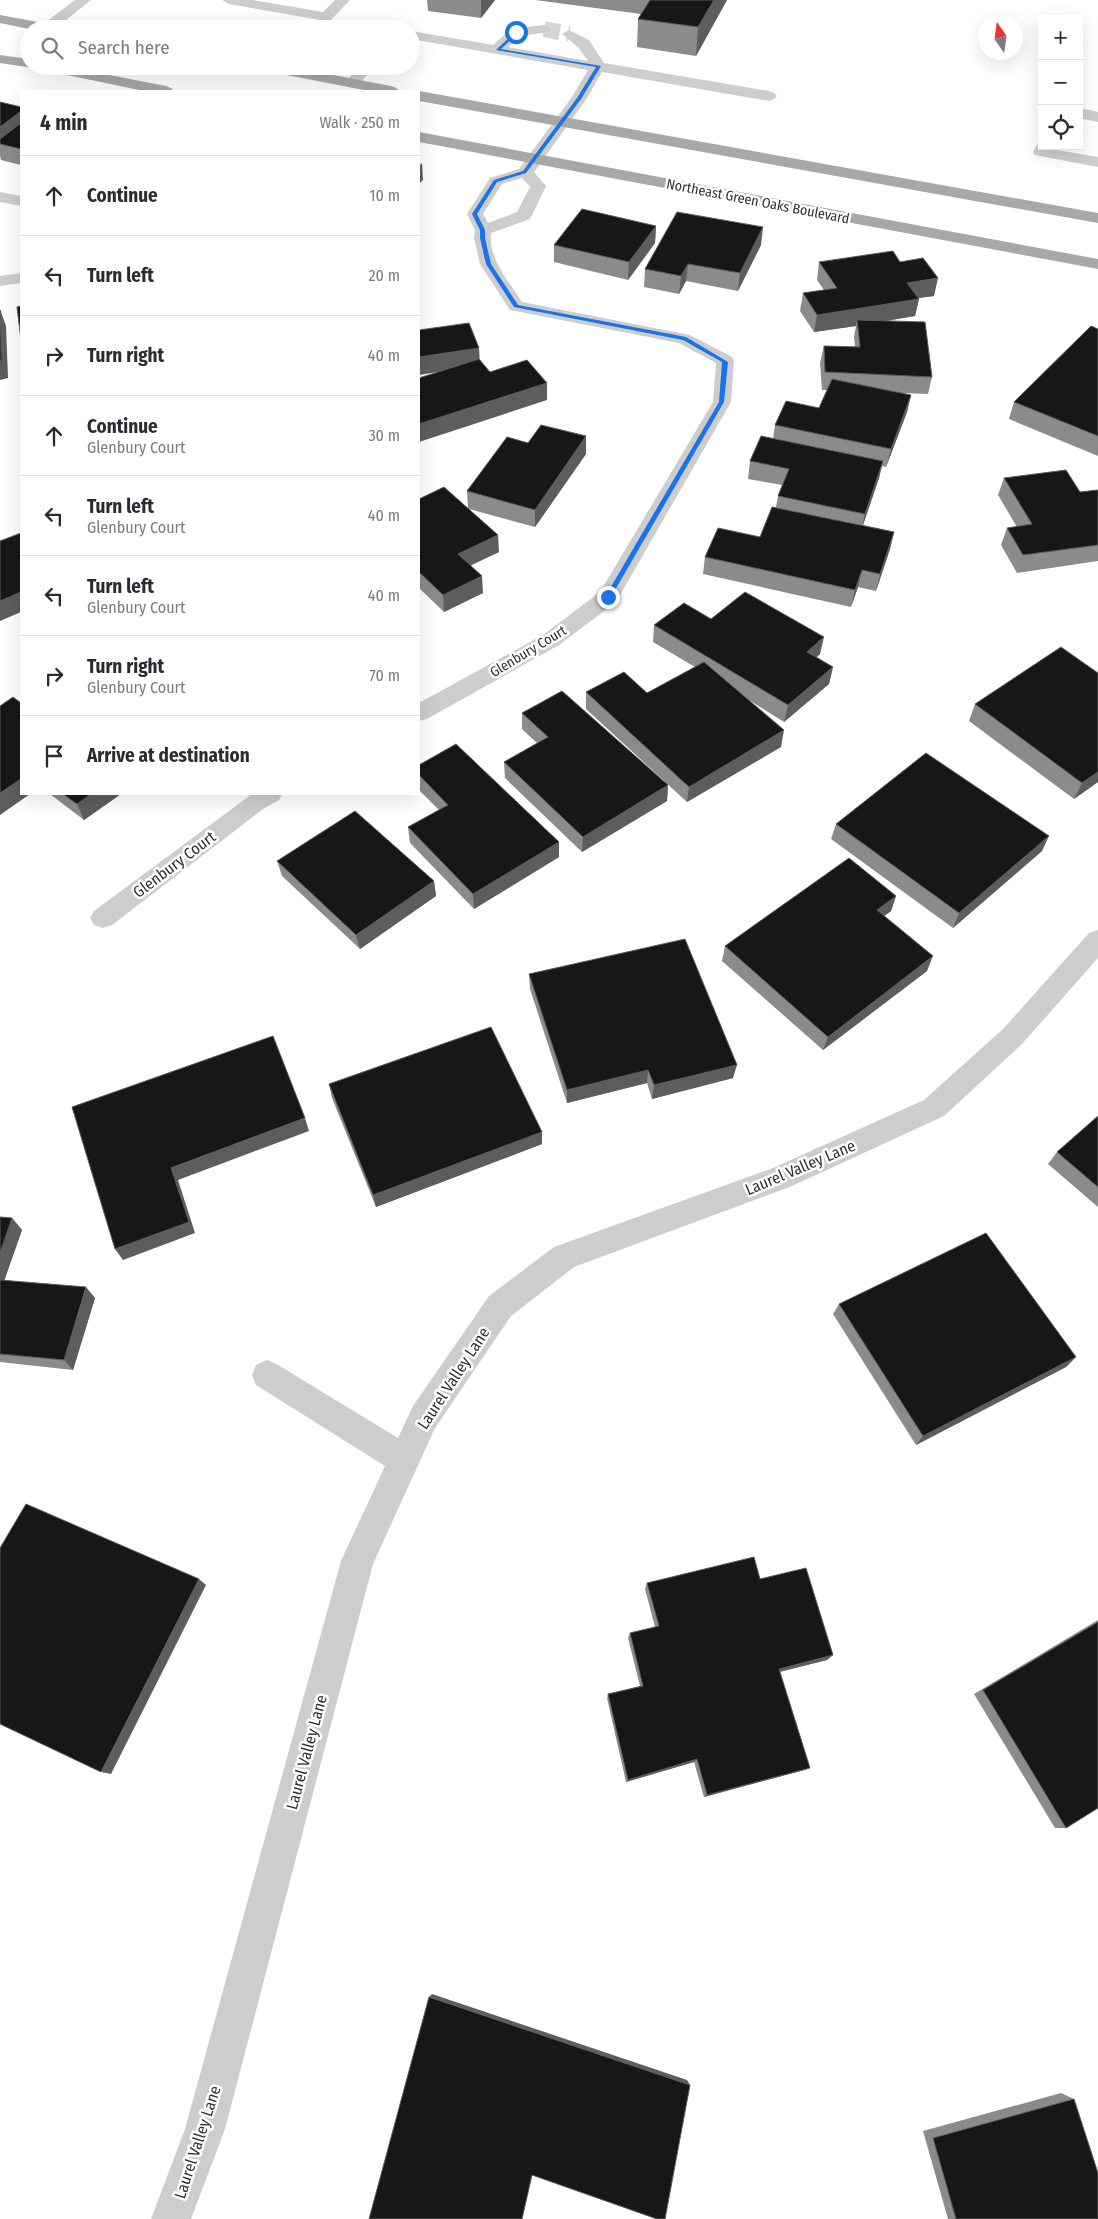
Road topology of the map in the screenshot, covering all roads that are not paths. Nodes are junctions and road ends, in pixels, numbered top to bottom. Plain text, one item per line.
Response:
1 (84, 0) edge
2 (229, 0) edge
3 (343, 0) edge
4 (0, 19) edge
5 (60, 20) edge
6 (20, 23) edge
7 (544, 29) tunnel mouth
8 (568, 34) tunnel mouth
9 (420, 36) edge
10 (497, 49) junction
11 (0, 59) edge
12 (20, 62) edge
13 (598, 66) junction
14 (85, 75) edge
15 (306, 75) edge
16 (360, 75) edge
17 (352, 84) junction
18 (161, 90) edge
19 (385, 90) edge
20 (420, 96) edge
21 (769, 96) dead end
22 (1083, 114) edge
23 (1098, 116) edge
24 (560, 122) junction
25 (420, 137) edge
26 (1042, 150) edge
27 (1098, 162) edge
28 (530, 166) junction
29 (0, 197) edge
30 (20, 201) edge
31 (1098, 218) edge
32 (483, 230) junction
33 (1098, 264) edge
34 (20, 278) edge
35 (0, 281) edge
36 (420, 711) edge
37 (269, 795) edge
38 (103, 918) dead end
39 (1098, 940) edge
40 (267, 1375) dead end
41 (404, 1460) junction
42 (171, 2219) edge

1 - 5 street
2 - 3 street
4 - 6 main road
7 - 10 street
8 - 13 street
9 - 10 street
10 - 13 street
11 - 12 main road
13 - 21 street
13 - 24 street
14 - 18 main road
15 - 17 main road
16 - 17 street
17 - 19 main road
20 - 24 main road
22 - 23 street
24 - 28 street
24 - 31 main road
25 - 28 main road, Northeast Green Oaks Boulevard
26 - 27 street
28 - 32 street, Glenbury Court
28 - 32 street
28 - 33 main road, Northeast Green Oaks Boulevard
29 - 30 street
32 - 36 street, Glenbury Court
34 - 35 street
37 - 38 street, Glenbury Court
39 - 41 street, Laurel Valley Lane
40 - 41 street
41 - 42 street, Laurel Valley Lane

